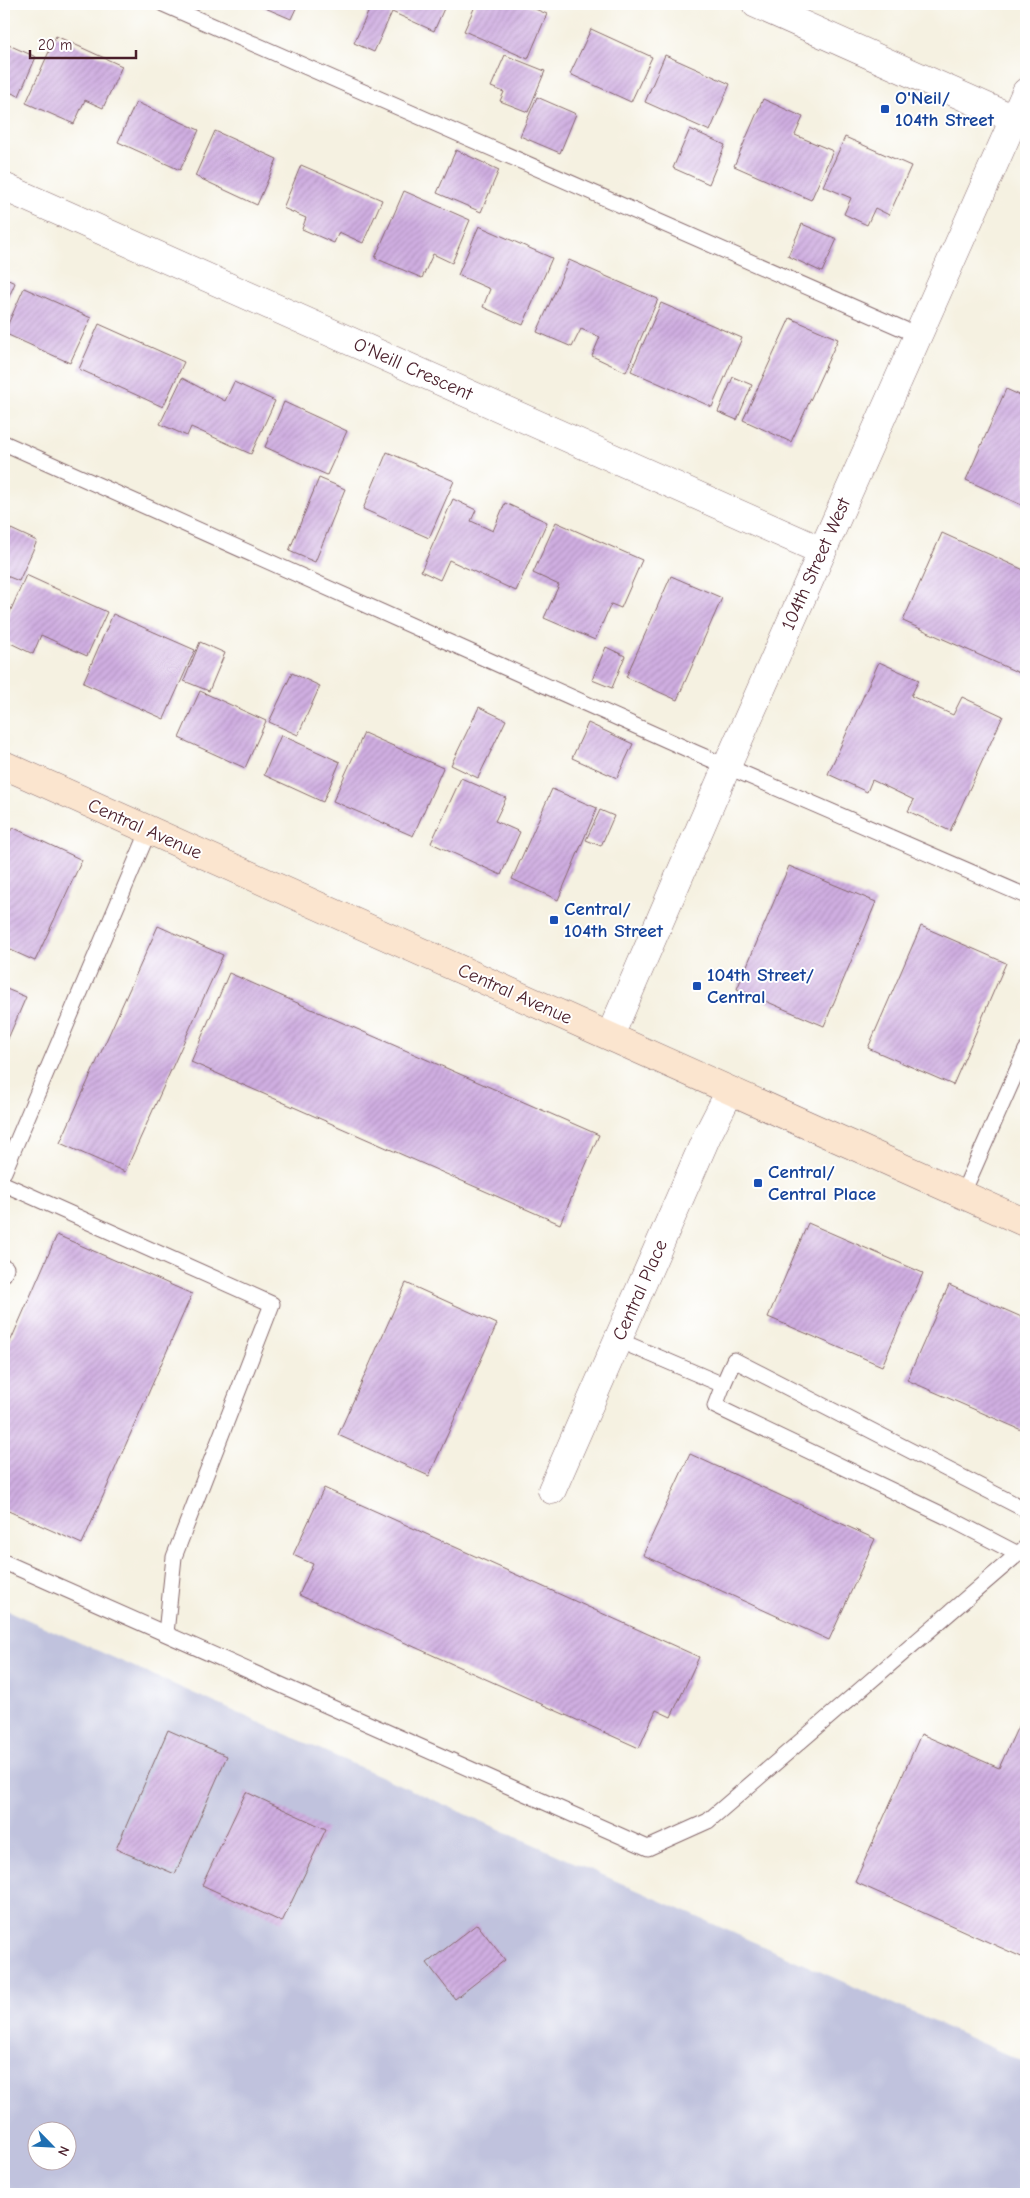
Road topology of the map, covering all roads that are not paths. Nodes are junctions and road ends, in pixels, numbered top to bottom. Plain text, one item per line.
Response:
1 (163, 4) edge
2 (756, 4) edge
3 (1026, 92) edge
4 (1014, 119) junction
5 (4, 187) edge
6 (917, 336) junction
7 (4, 443) edge
8 (822, 551) junction
9 (4, 765) edge
10 (727, 766) junction
11 (149, 830) junction
12 (1026, 896) edge
13 (610, 1036) junction
14 (1026, 1050) edge
15 (730, 1091) junction
16 (4, 1172) edge
17 (4, 1184) edge
18 (962, 1195) junction
19 (1026, 1224) edge
20 (4, 1267) edge
21 (4, 1274) edge
22 (618, 1340) junction
23 (722, 1385) junction
24 (552, 1490) dead end
25 (1026, 1510) edge
26 (1022, 1550) edge
27 (4, 1562) edge
28 (166, 1633) junction

1 - 6 lane
2 - 4 street
3 - 4 street, 104th Street West
4 - 6 street, 104th Street West
5 - 8 street, O'Neill Crescent
6 - 8 street, 104th Street West
7 - 10 lane
8 - 10 street, 104th Street West
9 - 11 main road, Central Avenue
10 - 12 lane
10 - 13 street, 104th Street West
11 - 13 main road, Central Avenue
11 - 16 lane
13 - 15 main road, Central Avenue
14 - 18 lane
15 - 18 main road, Central Avenue
15 - 22 street, Central Place
17 - 28 lane
18 - 19 main road, Central Avenue
20 - 21 lane
22 - 23 lane
22 - 24 street, Central Place
23 - 25 lane
23 - 26 lane
26 - 28 lane
27 - 28 lane

